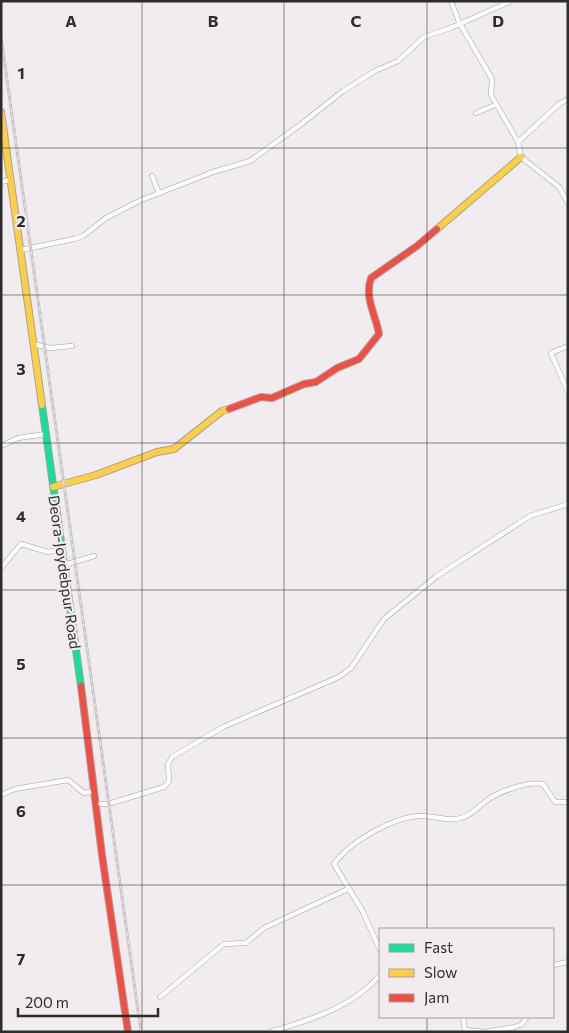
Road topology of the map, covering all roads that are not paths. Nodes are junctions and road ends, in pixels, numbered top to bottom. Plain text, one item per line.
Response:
1 (451, 1) edge
2 (511, 1) edge
3 (459, 22) junction
4 (568, 99) edge
5 (495, 105) junction
6 (1, 112) edge
7 (476, 113) dead end
8 (518, 142) junction
9 (521, 157) junction
10 (152, 176) dead end
11 (10, 180) junction
12 (1, 182) edge
13 (159, 192) junction
14 (568, 203) edge
15 (20, 250) junction
16 (33, 344) junction
17 (72, 346) dead end
18 (568, 346) edge
19 (568, 392) edge
20 (46, 434) junction
21 (1, 446) edge
22 (53, 487) junction
23 (567, 503) edge
24 (62, 549) junction
25 (94, 556) dead end
26 (64, 565) junction
27 (1, 568) edge
28 (95, 791) junction
29 (1, 795) edge
30 (568, 802) edge
31 (96, 804) junction
32 (348, 889) junction
33 (379, 948) edge
34 (568, 962) edge
35 (554, 965) edge
36 (379, 976) edge
37 (160, 997) dead end
38 (463, 1018) edge
39 (526, 1018) edge
40 (128, 1032) edge
41 (270, 1032) edge

1 - 3 street
2 - 3 street
3 - 5 street
3 - 13 street
4 - 8 street
5 - 7 street
5 - 8 street
6 - 11 street, Deora-Joydebpur Road
8 - 9 street
9 - 14 street
9 - 22 street
10 - 13 street
11 - 12 street
11 - 15 street, Deora-Joydebpur Road
13 - 15 street
15 - 16 street, Deora-Joydebpur Road
16 - 17 street
16 - 20 street, Deora-Joydebpur Road
18 - 19 street
20 - 21 street
20 - 22 street, Deora-Joydebpur Road
22 - 24 street, Deora-Joydebpur Road
23 - 31 street
24 - 26 street, Deora-Joydebpur Road
24 - 27 street
25 - 26 street
26 - 28 street, Deora-Joydebpur Road
28 - 29 street
28 - 31 street, Deora-Joydebpur Road
30 - 32 street
31 - 40 street, Deora-Joydebpur Road
32 - 33 street
32 - 37 street
34 - 35 street
36 - 41 street
38 - 39 street

